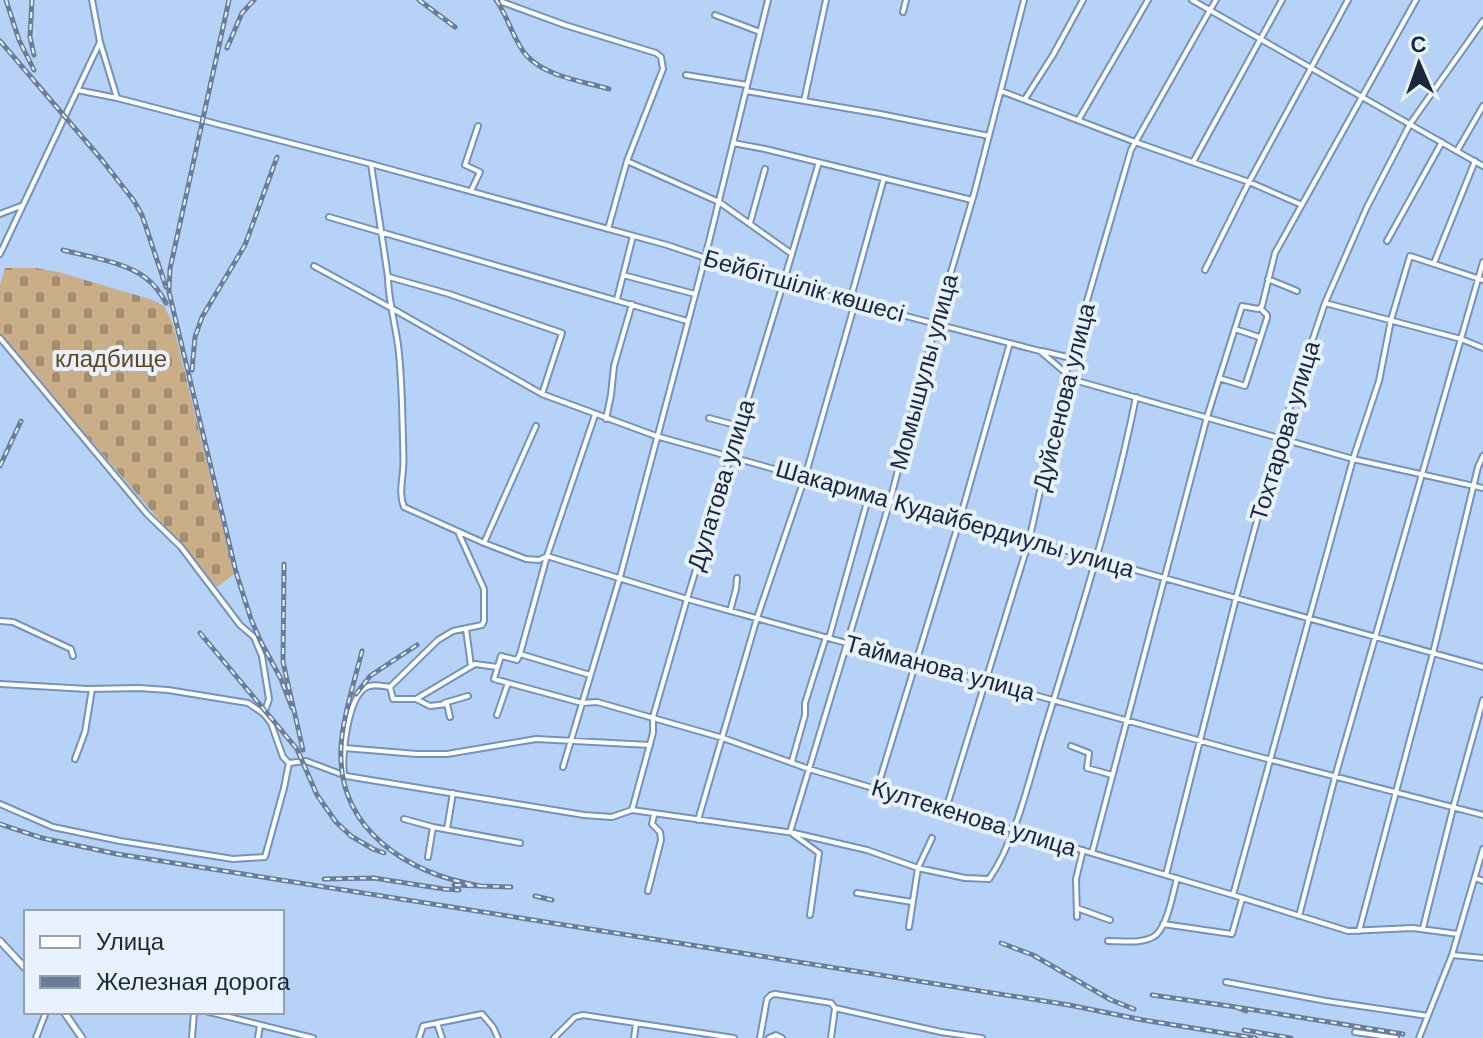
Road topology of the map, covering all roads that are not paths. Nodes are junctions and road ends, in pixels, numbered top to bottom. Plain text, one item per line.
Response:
1 (92, 0) edge
2 (768, 0) edge
3 (826, 0) edge
4 (906, 0) edge
5 (1024, 0) edge
6 (1083, 0) edge
7 (1148, 0) edge
8 (1192, 0) edge
9 (1216, 0) edge
10 (1282, 0) edge
11 (1348, 0) edge
12 (1416, 0) edge
13 (502, 2) dead end
14 (1210, 10) junction
15 (903, 12) dead end
16 (715, 15) dead end
17 (1483, 21) edge
18 (760, 32) junction
19 (1260, 39) junction
20 (100, 42) junction
21 (1311, 68) junction
22 (686, 75) dead end
23 (747, 88) junction
24 (77, 90) junction
25 (1001, 91) junction
26 (1361, 96) junction
27 (117, 98) junction
28 (1025, 99) junction
29 (804, 101) junction
30 (1483, 106) edge
31 (1079, 119) junction
32 (1410, 124) junction
33 (478, 126) dead end
34 (989, 136) junction
35 (1135, 142) junction
36 (1442, 142) junction
37 (733, 143) junction
38 (1457, 151) junction
39 (627, 161) junction
40 (1475, 161) junction
41 (819, 162) junction
42 (1193, 162) junction
43 (371, 164) junction
44 (1483, 166) edge
45 (765, 169) dead end
46 (884, 178) junction
47 (1249, 182) junction
48 (471, 191) junction
49 (973, 200) junction
50 (719, 202) junction
51 (23, 205) junction
52 (1302, 205) junction
53 (0, 214) edge
54 (329, 217) dead end
55 (750, 223) junction
56 (608, 229) junction
57 (382, 232) junction
58 (633, 236) junction
59 (1387, 241) dead end
60 (0, 254) edge
61 (792, 254) junction
62 (705, 258) junction
63 (1483, 262) edge
64 (1434, 264) junction
65 (314, 266) dead end
66 (1205, 270) dead end
67 (623, 275) junction
68 (388, 277) junction
69 (1268, 279) junction
70 (1480, 279) edge
71 (783, 284) junction
72 (1297, 291) dead end
73 (695, 294) junction
74 (617, 300) junction
75 (853, 302) junction
76 (1325, 303) junction
77 (632, 304) junction
78 (1260, 308) junction
79 (393, 309) junction
80 (1391, 320) junction
81 (688, 322) junction
82 (936, 323) junction
83 (1235, 329) junction
84 (0, 338) edge
85 (1260, 338) junction
86 (1461, 339) junction
87 (1010, 343) junction
88 (1483, 348) edge
89 (1040, 351) junction
90 (1071, 358) junction
91 (1066, 373) junction
92 (1219, 378) junction
93 (542, 394) junction
94 (1136, 397) junction
95 (595, 415) junction
96 (1207, 417) junction
97 (709, 418) dead end
98 (606, 419) junction
99 (536, 426) dead end
100 (739, 426) junction
101 (656, 436) junction
102 (1279, 439) junction
103 (730, 456) junction
104 (1483, 456) edge
105 (1353, 459) junction
106 (1421, 474) junction
107 (805, 477) junction
108 (1473, 486) junction
109 (1483, 488) edge
110 (869, 495) junction
111 (890, 501) junction
112 (959, 522) junction
113 (458, 531) junction
114 (1029, 541) junction
115 (484, 543) junction
116 (547, 556) junction
117 (1097, 560) junction
118 (620, 577) junction
119 (737, 578) dead end
120 (1164, 578) junction
121 (1236, 598) junction
122 (687, 599) junction
123 (730, 611) junction
124 (757, 618) junction
125 (1310, 618) junction
126 (0, 621) edge
127 (466, 629) junction
128 (827, 637) junction
129 (1375, 637) junction
130 (846, 642) junction
131 (1433, 653) junction
132 (520, 654) junction
133 (73, 656) dead end
134 (917, 662) junction
135 (471, 666) junction
136 (497, 667) junction
137 (1483, 667) edge
138 (591, 675) junction
139 (986, 681) junction
140 (508, 683) junction
141 (0, 684) edge
142 (390, 687) junction
143 (92, 689) junction
144 (468, 696) dead end
145 (416, 699) junction
146 (1054, 700) junction
147 (1483, 700) edge
148 (444, 703) junction
149 (582, 703) junction
150 (264, 714) junction
151 (497, 715) dead end
152 (450, 717) dead end
153 (653, 717) junction
154 (1127, 720) junction
155 (723, 738) junction
156 (572, 740) junction
157 (1200, 740) junction
158 (650, 745) junction
159 (1071, 746) dead end
160 (344, 748) junction
161 (75, 759) dead end
162 (1271, 759) junction
163 (791, 762) junction
164 (289, 763) junction
165 (563, 767) dead end
166 (809, 769) junction
167 (345, 775) junction
168 (1112, 775) junction
169 (1335, 777) junction
170 (877, 789) junction
171 (1396, 792) junction
172 (453, 793) junction
173 (0, 804) edge
174 (1453, 808) junction
175 (946, 809) junction
176 (632, 810) junction
177 (654, 814) junction
178 (1483, 815) edge
179 (404, 819) dead end
180 (698, 820) junction
181 (433, 827) junction
182 (447, 829) junction
183 (1014, 829) junction
184 (790, 832) junction
185 (932, 838) dead end
186 (520, 843) dead end
187 (1483, 849) edge
188 (1083, 850) junction
189 (1092, 853) junction
190 (428, 857) dead end
191 (918, 868) junction
192 (1166, 875) junction
193 (1177, 878) junction
194 (1475, 878) junction
195 (1483, 881) edge
196 (648, 891) dead end
197 (857, 893) dead end
198 (1233, 895) junction
199 (1242, 898) junction
200 (912, 902) junction
201 (1077, 908) junction
202 (810, 915) dead end
203 (1299, 916) junction
204 (1077, 917) dead end
205 (1110, 920) dead end
206 (1163, 924) junction
207 (909, 927) dead end
208 (1423, 928) junction
209 (1359, 931) junction
210 (1458, 934) junction
211 (0, 941) edge
212 (1108, 941) dead end
213 (1452, 955) junction
214 (1483, 958) edge
215 (24, 967) edge
216 (1226, 982) dead end
217 (835, 1008) junction
218 (45, 1014) edge
219 (65, 1014) edge
220 (194, 1014) edge
221 (217, 1014) edge
222 (1428, 1016) junction
223 (437, 1023) junction
224 (636, 1023) junction
225 (260, 1025) junction
226 (1355, 1032) dead end
227 (36, 1038) edge
228 (82, 1038) edge
229 (192, 1038) edge
230 (258, 1038) edge
231 (313, 1038) edge
232 (419, 1038) edge
233 (442, 1038) edge
234 (498, 1038) edge
235 (554, 1038) edge
236 (634, 1038) edge
237 (734, 1038) edge
238 (760, 1038) edge
239 (769, 1038) edge
240 (782, 1038) edge
241 (831, 1038) edge
242 (982, 1038) edge
243 (1396, 1038) edge
244 (1419, 1038) edge

1 - 20 street
2 - 18 street
3 - 29 street
4 - 15 street
5 - 25 street, Момышулы улица
6 - 28 street
7 - 31 street
8 - 14 street
9 - 14 street, Дуйсенова улица
10 - 19 street
11 - 21 street
12 - 26 street
13 - 39 street
14 - 19 street
14 - 35 street, Дуйсенова улица
16 - 18 street
17 - 32 street, Тохтарова улица
18 - 23 street
19 - 21 street
19 - 42 street
20 - 24 street
20 - 27 street
21 - 26 street
21 - 47 street
22 - 23 street
23 - 29 street
23 - 37 street
24 - 27 street, Бейбітшілік көшесі
24 - 51 street
25 - 28 street
25 - 34 street, Момышулы улица
26 - 32 street
26 - 52 street
27 - 43 street, Бейбітшілік көшесі
28 - 31 street
29 - 34 street
30 - 38 street
31 - 35 street
32 - 36 street
32 - 76 street, Тохтарова улица
33 - 48 street
34 - 49 street, Момышулы улица
35 - 42 street
35 - 90 street, Дуйсенова улица
36 - 38 street
36 - 59 street
37 - 41 street
37 - 50 street
38 - 40 street
39 - 50 street
39 - 56 street
40 - 44 street
40 - 64 street
41 - 46 street
41 - 61 street, Дулатова улица
42 - 47 street
43 - 48 street, Бейбітшілік көшесі
43 - 57 street
45 - 55 street
46 - 49 street
46 - 75 street
47 - 52 street
47 - 66 street
48 - 56 street, Бейбітшілік көшесі
49 - 82 street, Момышулы улица
50 - 55 street
50 - 62 street
51 - 53 street
51 - 60 street
52 - 69 street
54 - 57 street
55 - 61 street
56 - 58 street, Бейбітшілік көшесі
57 - 68 street
57 - 74 street
58 - 62 street, Бейбітшілік көшесі
58 - 67 street
61 - 71 street, Дулатова улица
62 - 71 street, Бейбітшілік көшесі
62 - 73 street
63 - 70 street
64 - 70 street
64 - 80 street
65 - 79 street, Шакарима Кудайбердиулы улица
67 - 73 street
67 - 74 street
68 - 79 street
68 - 93 street
69 - 72 street
69 - 78 street
70 - 86 street
71 - 75 street, Бейбітшілік көшесі
71 - 100 street, Дулатова улица
73 - 81 street
74 - 77 street
75 - 82 street, Бейбітшілік көшесі
75 - 107 street
76 - 80 street
76 - 102 street, Тохтарова улица
77 - 81 street
77 - 98 street
78 - 83 street
78 - 85 street
79 - 93 street, Шакарима Кудайбердиулы улица
79 - 113 street, Тайманова улица
80 - 86 street
80 - 105 street
81 - 101 street
82 - 87 street, Бейбітшілік көшесі
82 - 111 street, Момышулы улица
83 - 85 street
83 - 92 street
84 - 150 street
85 - 92 street
86 - 88 street
86 - 106 street
87 - 89 street, Бейбітшілік көшесі
87 - 112 street
89 - 90 street
89 - 91 street, Бейбітшілік көшесі
90 - 91 street, Дуйсенова улица
91 - 94 street, Бейбітшілік көшесі
91 - 114 street, Дуйсенова улица
92 - 96 street
93 - 95 street, Шакарима Кудайбердиулы улица
94 - 96 street, Бейбітшілік көшесі
94 - 117 street
95 - 98 street, Шакарима Кудайбердиулы улица
95 - 116 street
96 - 102 street, Бейбітшілік көшесі
96 - 120 street
97 - 100 street
98 - 101 street, Шакарима Кудайбердиулы улица
99 - 115 street
100 - 103 street, Дулатова улица
101 - 103 street, Шакарима Кудайбердиулы улица
101 - 118 street
102 - 105 street, Бейбітшілік көшесі
102 - 121 street, Тохтарова улица
103 - 107 street, Шакарима Кудайбердиулы улица
103 - 122 street, Дулатова улица
104 - 108 street
105 - 106 street, Бейбітшілік көшесі
105 - 125 street
106 - 108 street, Бейбітшілік көшесі
106 - 129 street
107 - 110 street, Шакарима Кудайбердиулы улица
107 - 124 street
108 - 109 street, Бейбітшілік көшесі
108 - 131 street
110 - 111 street, Шакарима Кудайбердиулы улица
110 - 128 street
111 - 112 street, Шакарима Кудайбердиулы улица
111 - 130 street, Момышулы улица
112 - 114 street, Шакарима Кудайбердиулы улица
112 - 134 street
113 - 115 street, Тайманова улица
113 - 127 street
114 - 117 street, Шакарима Кудайбердиулы улица
114 - 139 street, Дуйсенова улица
115 - 116 street, Тайманова улица
116 - 118 street, Тайманова улица
116 - 132 street
117 - 120 street, Шакарима Кудайбердиулы улица
117 - 146 street
118 - 122 street, Тайманова улица
118 - 138 street
119 - 123 street
120 - 121 street, Шакарима Кудайбердиулы улица
120 - 154 street
121 - 125 street, Шакарима Кудайбердиулы улица
121 - 157 street, Тохтарова улица
122 - 123 street, Тайманова улица
122 - 153 street, Дулатова улица
123 - 124 street, Тайманова улица
124 - 128 street, Тайманова улица
124 - 155 street
125 - 129 street, Шакарима Кудайбердиулы улица
125 - 162 street
126 - 133 street
127 - 135 street
127 - 142 street
128 - 130 street, Тайманова улица
128 - 163 street
129 - 131 street, Шакарима Кудайбердиулы улица
129 - 169 street
130 - 134 street, Тайманова улица
130 - 166 street, Момышулы улица
131 - 137 street, Шакарима Кудайбердиулы улица
131 - 171 street
132 - 136 street
132 - 138 street
134 - 139 street, Тайманова улица
134 - 170 street
135 - 136 street
135 - 145 street
136 - 140 street, Култекенова улица
138 - 149 street
139 - 146 street, Тайманова улица
139 - 175 street, Дуйсенова улица
140 - 149 street, Култекенова улица
140 - 151 street
141 - 143 street
142 - 145 street
142 - 160 street
143 - 150 street
143 - 161 street
144 - 148 street
145 - 148 street
146 - 154 street, Тайманова улица
146 - 183 street
147 - 174 street
148 - 152 street
149 - 153 street, Култекенова улица
149 - 156 street
150 - 164 street
153 - 155 street, Култекенова улица
153 - 158 street, Дулатова улица
154 - 157 street, Тайманова улица
154 - 168 street
155 - 163 street, Култекенова улица
155 - 180 street
156 - 158 street
156 - 160 street
156 - 165 street
157 - 162 street, Тайманова улица
157 - 192 street, Тохтарова улица
158 - 176 street, Дулатова улица
159 - 168 street
160 - 167 street
162 - 169 street, Тайманова улица
162 - 198 street
163 - 166 street, Култекенова улица
164 - 167 street
164 - 173 street
166 - 170 street, Култекенова улица
166 - 184 street, Момышулы улица
167 - 172 street
168 - 189 street
169 - 171 street, Тайманова улица
169 - 203 street
170 - 175 street, Култекенова улица
171 - 174 street, Тайманова улица
171 - 209 street
172 - 176 street
172 - 182 street
174 - 178 street, Тайманова улица
174 - 208 street
175 - 183 street, Култекенова улица
176 - 177 street
177 - 180 street
177 - 196 street
179 - 181 street
180 - 184 street
181 - 182 street
181 - 190 street
182 - 186 street
183 - 188 street, Култекенова улица
183 - 191 street
184 - 191 street
184 - 202 street
185 - 191 street
187 - 194 street
188 - 189 street, Култекенова улица
188 - 201 street
189 - 192 street, Култекенова улица
191 - 200 street
192 - 193 street, Култекенова улица
193 - 198 street, Култекенова улица
193 - 206 street
194 - 195 street
194 - 210 street
197 - 200 street
198 - 199 street, Култекенова улица
199 - 203 street, Култекенова улица
199 - 206 street
200 - 207 street
201 - 204 street
201 - 205 street
203 - 209 street, Култекенова улица
206 - 212 street
208 - 209 street, Култекенова улица
208 - 210 street, Култекенова улица
210 - 213 street
211 - 215 main road
213 - 214 street
213 - 222 street
216 - 222 street
217 - 238 street
217 - 241 street
217 - 242 street
218 - 227 street
219 - 228 main road
220 - 229 street
221 - 225 street
222 - 244 street
223 - 232 street
223 - 233 street
223 - 234 street
224 - 235 street
224 - 236 street
224 - 237 street
225 - 230 street
225 - 231 street
226 - 243 street
239 - 240 street

